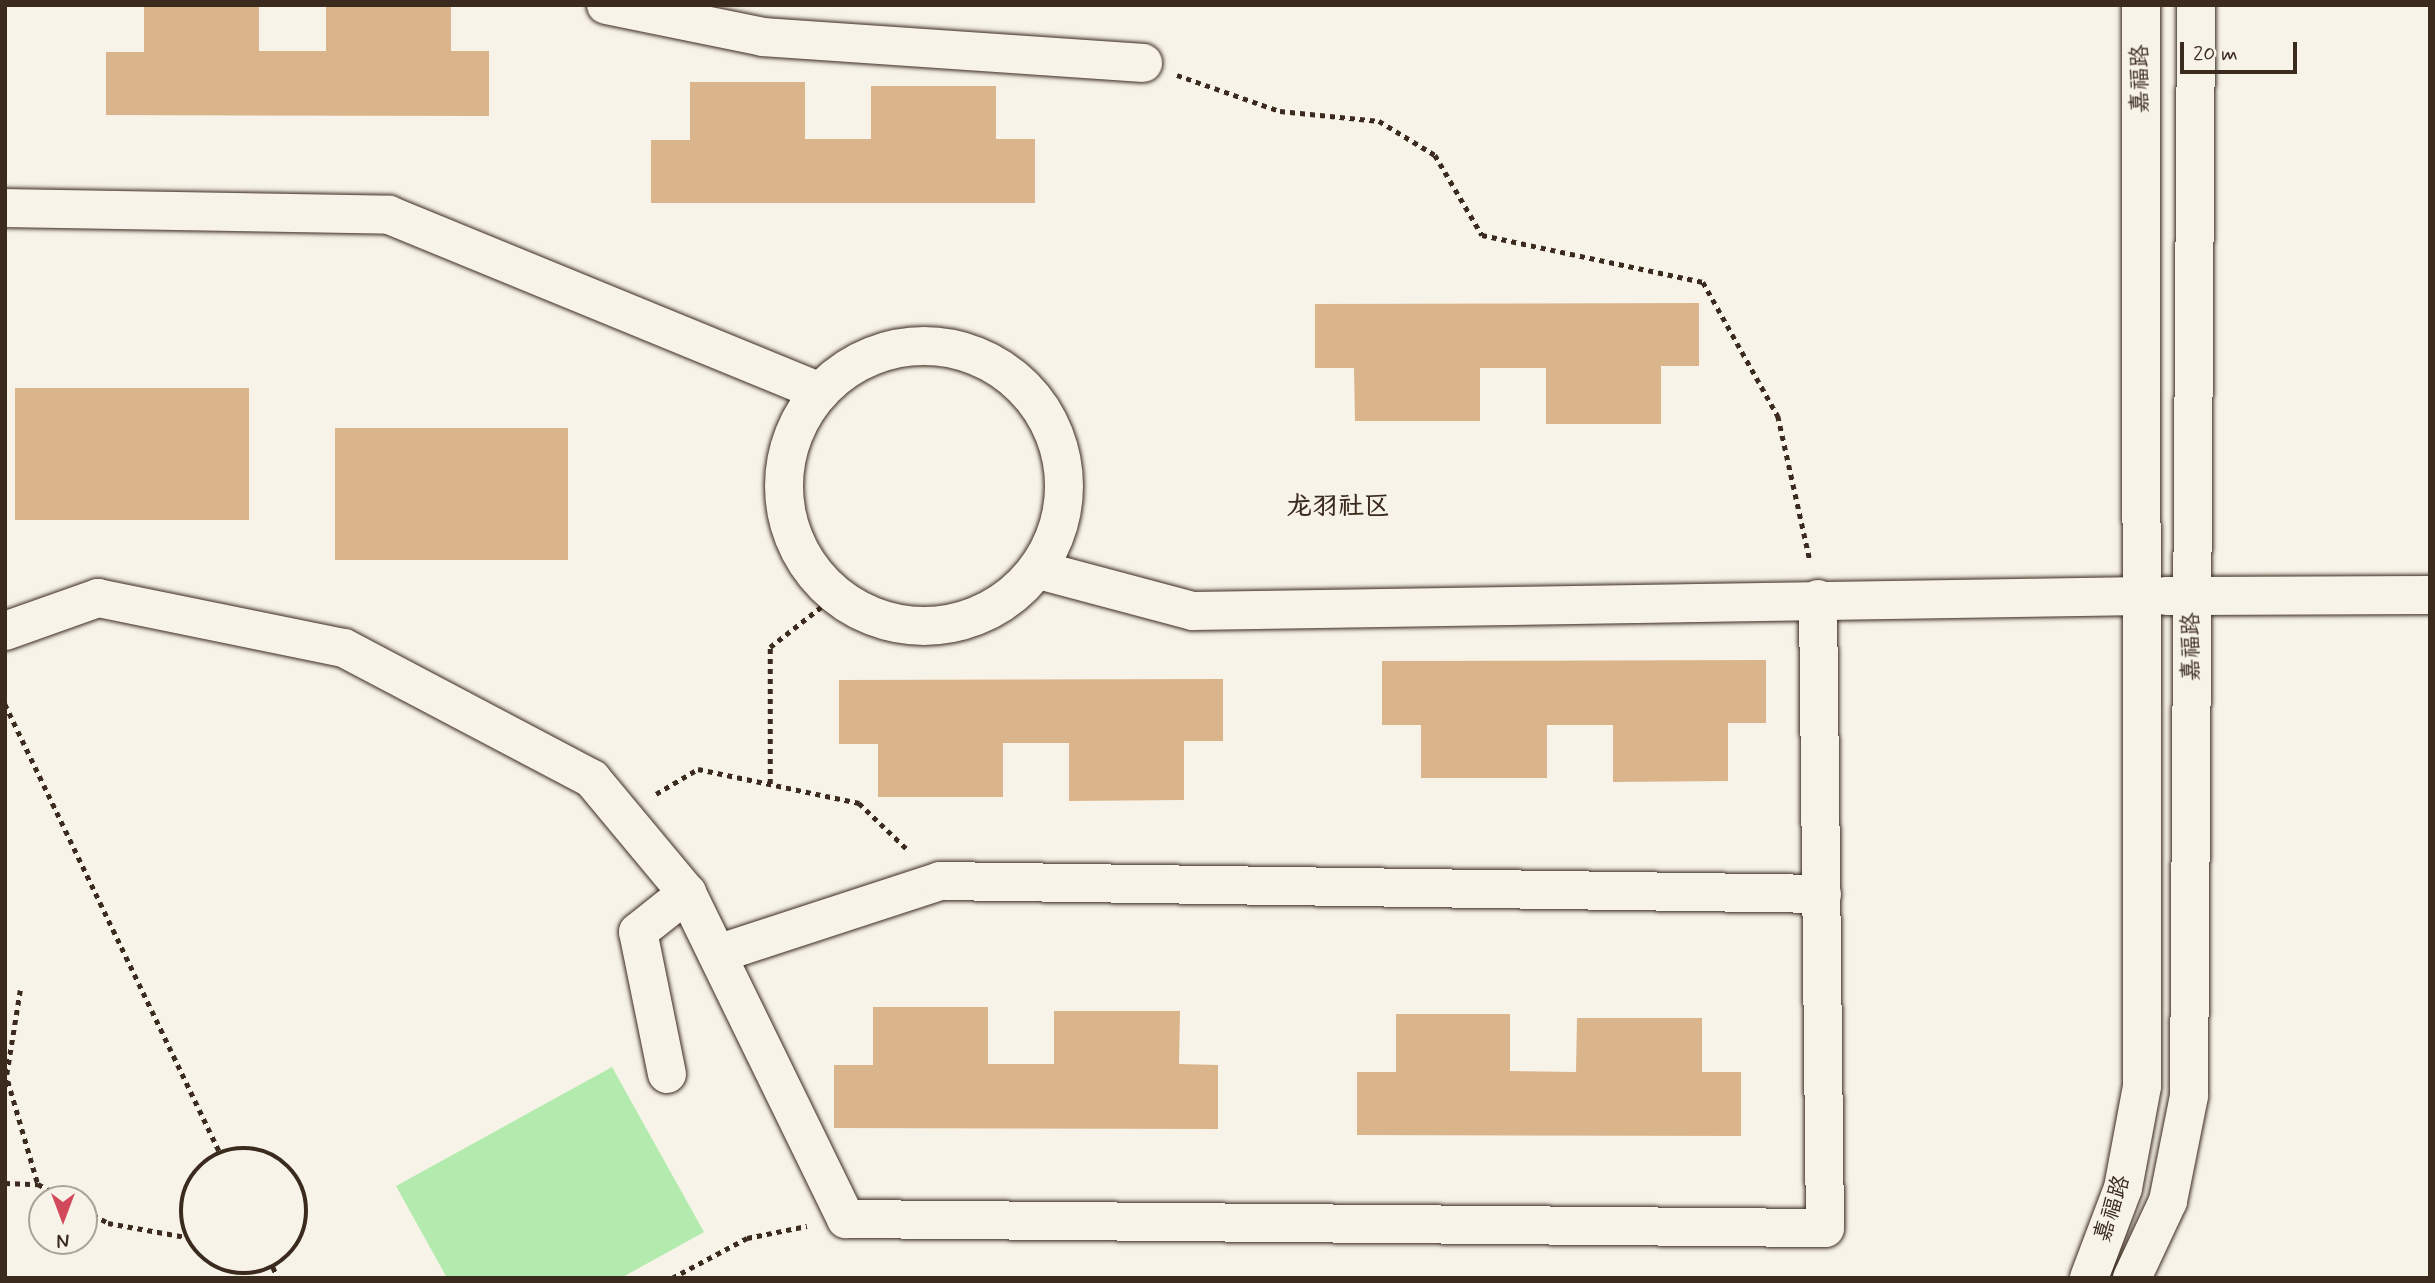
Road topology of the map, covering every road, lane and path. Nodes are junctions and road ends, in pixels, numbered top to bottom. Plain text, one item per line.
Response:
1 (606, 5) edge
2 (2141, 5) edge
3 (2196, 5) edge
4 (1143, 63) joint
5 (5, 208) edge
6 (820, 392) junction
7 (1039, 569) junction
8 (835, 596) junction
9 (2144, 596) junction
10 (2193, 596) junction
11 (2430, 596) edge
12 (1818, 599) junction
13 (5, 631) edge
14 (5, 704) edge
15 (770, 785) junction
16 (621, 814) junction
17 (940, 881) junction
18 (687, 893) junction
19 (1822, 894) junction
20 (717, 954) junction
21 (20, 990) dead end
22 (667, 1074) dead end
23 (7, 1083) edge
24 (220, 1153) junction
25 (5, 1183) edge
26 (38, 1184) joint
27 (98, 1218) edge
28 (846, 1219) junction
29 (186, 1237) junction
30 (273, 1267) junction
31 (278, 1278) edge
32 (672, 1278) edge
33 (2089, 1278) edge
34 (2132, 1278) edge

1 - 4 street
2 - 9 street, 嘉福路
3 - 10 street, 嘉福路
4 - 12 path
5 - 6 street
6 - 7 street
6 - 8 street
7 - 8 street
7 - 12 street
8 - 15 path
9 - 10 street
9 - 12 street
9 - 33 street, 嘉福路
10 - 11 street
10 - 34 street, 嘉福路
12 - 19 street
13 - 16 street
14 - 24 path
15 - 16 path
15 - 17 path
16 - 18 street
17 - 19 street
17 - 20 street
18 - 20 street
18 - 22 street
19 - 28 street
20 - 28 street
21 - 23 path
23 - 26 path
24 - 29 path
24 - 30 path
25 - 26 path
27 - 29 path
28 - 32 path
29 - 30 path
30 - 31 path

